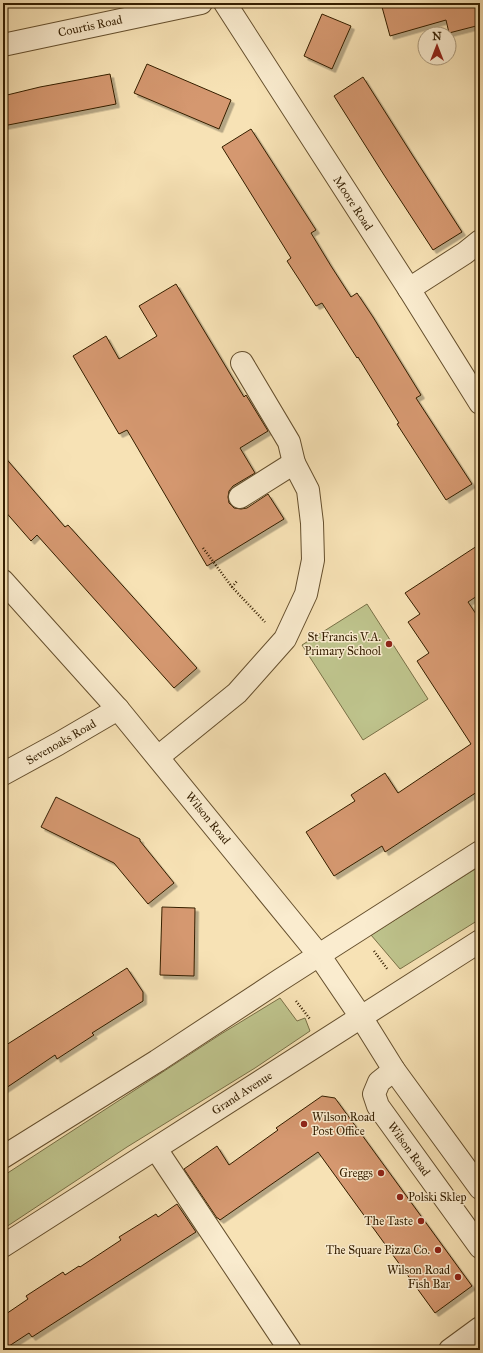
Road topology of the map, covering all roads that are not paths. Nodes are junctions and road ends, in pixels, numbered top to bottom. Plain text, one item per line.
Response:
1 (201, 3) edge
2 (225, 3) edge
3 (3, 45) edge
4 (480, 241) edge
5 (409, 289) junction
6 (242, 363) dead end
7 (480, 403) edge
8 (294, 463) junction
9 (240, 498) dead end
10 (3, 580) edge
11 (118, 709) junction
12 (158, 757) junction
13 (3, 774) edge
14 (480, 852) edge
15 (480, 941) edge
16 (320, 955) junction
17 (361, 1017) junction
18 (394, 1070) junction
19 (156, 1149) junction
20 (3, 1157) edge
21 (480, 1188) edge
22 (3, 1246) edge
23 (480, 1247) edge
24 (480, 1328) edge
25 (290, 1350) edge
26 (450, 1350) edge

1 - 3 street, Courtis Road
2 - 5 street, Moore Road
4 - 5 street
5 - 7 street, Moore Road
6 - 8 street
8 - 9 street
8 - 12 street
10 - 11 street, Wilson Road
11 - 12 street, Wilson Road
11 - 13 street, Sevenoaks Road
12 - 16 street, Wilson Road
14 - 16 street
15 - 17 street, Grand Avenue
16 - 17 street, Wilson Road
16 - 20 street
17 - 18 street, Wilson Road
17 - 19 street, Grand Avenue
18 - 21 street, Wilson Road
18 - 23 street, Wilson Road
19 - 22 street, Grand Avenue
19 - 25 street
24 - 26 street

